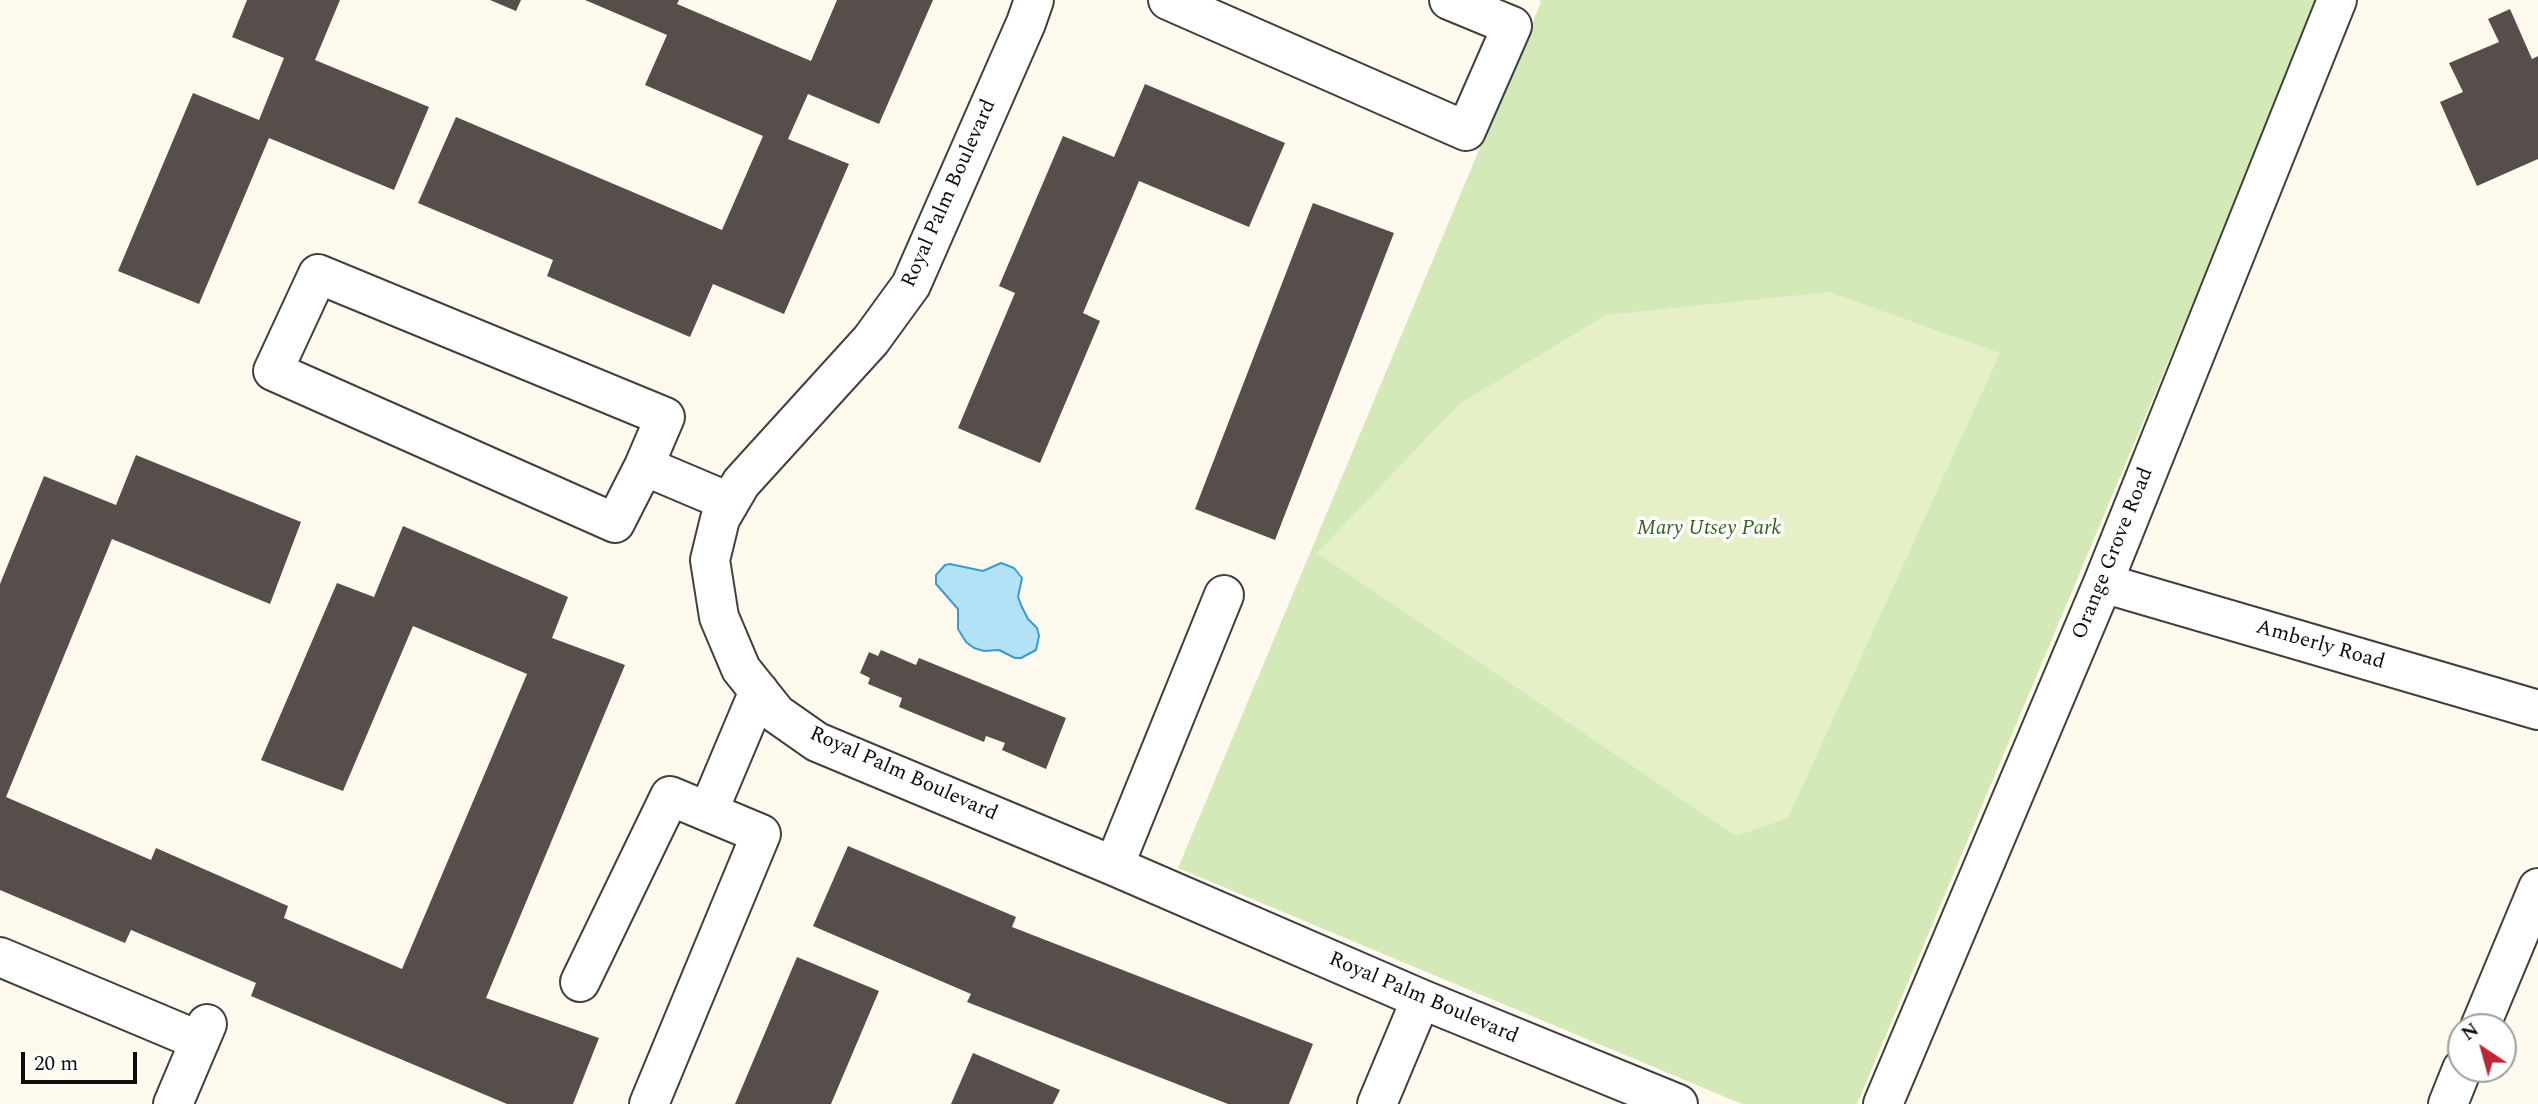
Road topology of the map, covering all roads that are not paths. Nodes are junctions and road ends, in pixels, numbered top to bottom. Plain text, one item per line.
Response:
1 (1034, 0) edge
2 (1168, 0) edge
3 (1449, 0) edge
4 (2337, 0) edge
5 (643, 466) junction
6 (729, 502) junction
7 (2103, 583) junction
8 (1224, 595) dead end
9 (759, 691) junction
10 (2538, 710) edge
11 (708, 812) junction
12 (1114, 866) junction
13 (2538, 888) edge
14 (0, 957) edge
15 (580, 982) dead end
16 (1420, 999) junction
17 (2486, 1013) edge
18 (2456, 1083) edge
19 (173, 1104) edge
20 (649, 1104) edge
21 (1377, 1104) edge
22 (1678, 1104) edge
23 (1883, 1104) edge
24 (2448, 1104) edge

1 - 6 street, Royal Palm Boulevard
2 - 3 street
4 - 7 street, Orange Grove Road
5 - 5 street
5 - 6 street
6 - 9 street, Royal Palm Boulevard
7 - 10 street, Amberly Road
7 - 23 street, Orange Grove Road
8 - 12 street
9 - 11 street
9 - 12 street, Royal Palm Boulevard
11 - 15 street
11 - 20 street
12 - 16 street, Royal Palm Boulevard
13 - 17 street
14 - 19 street
16 - 21 street
16 - 22 street, Royal Palm Boulevard
18 - 24 street

